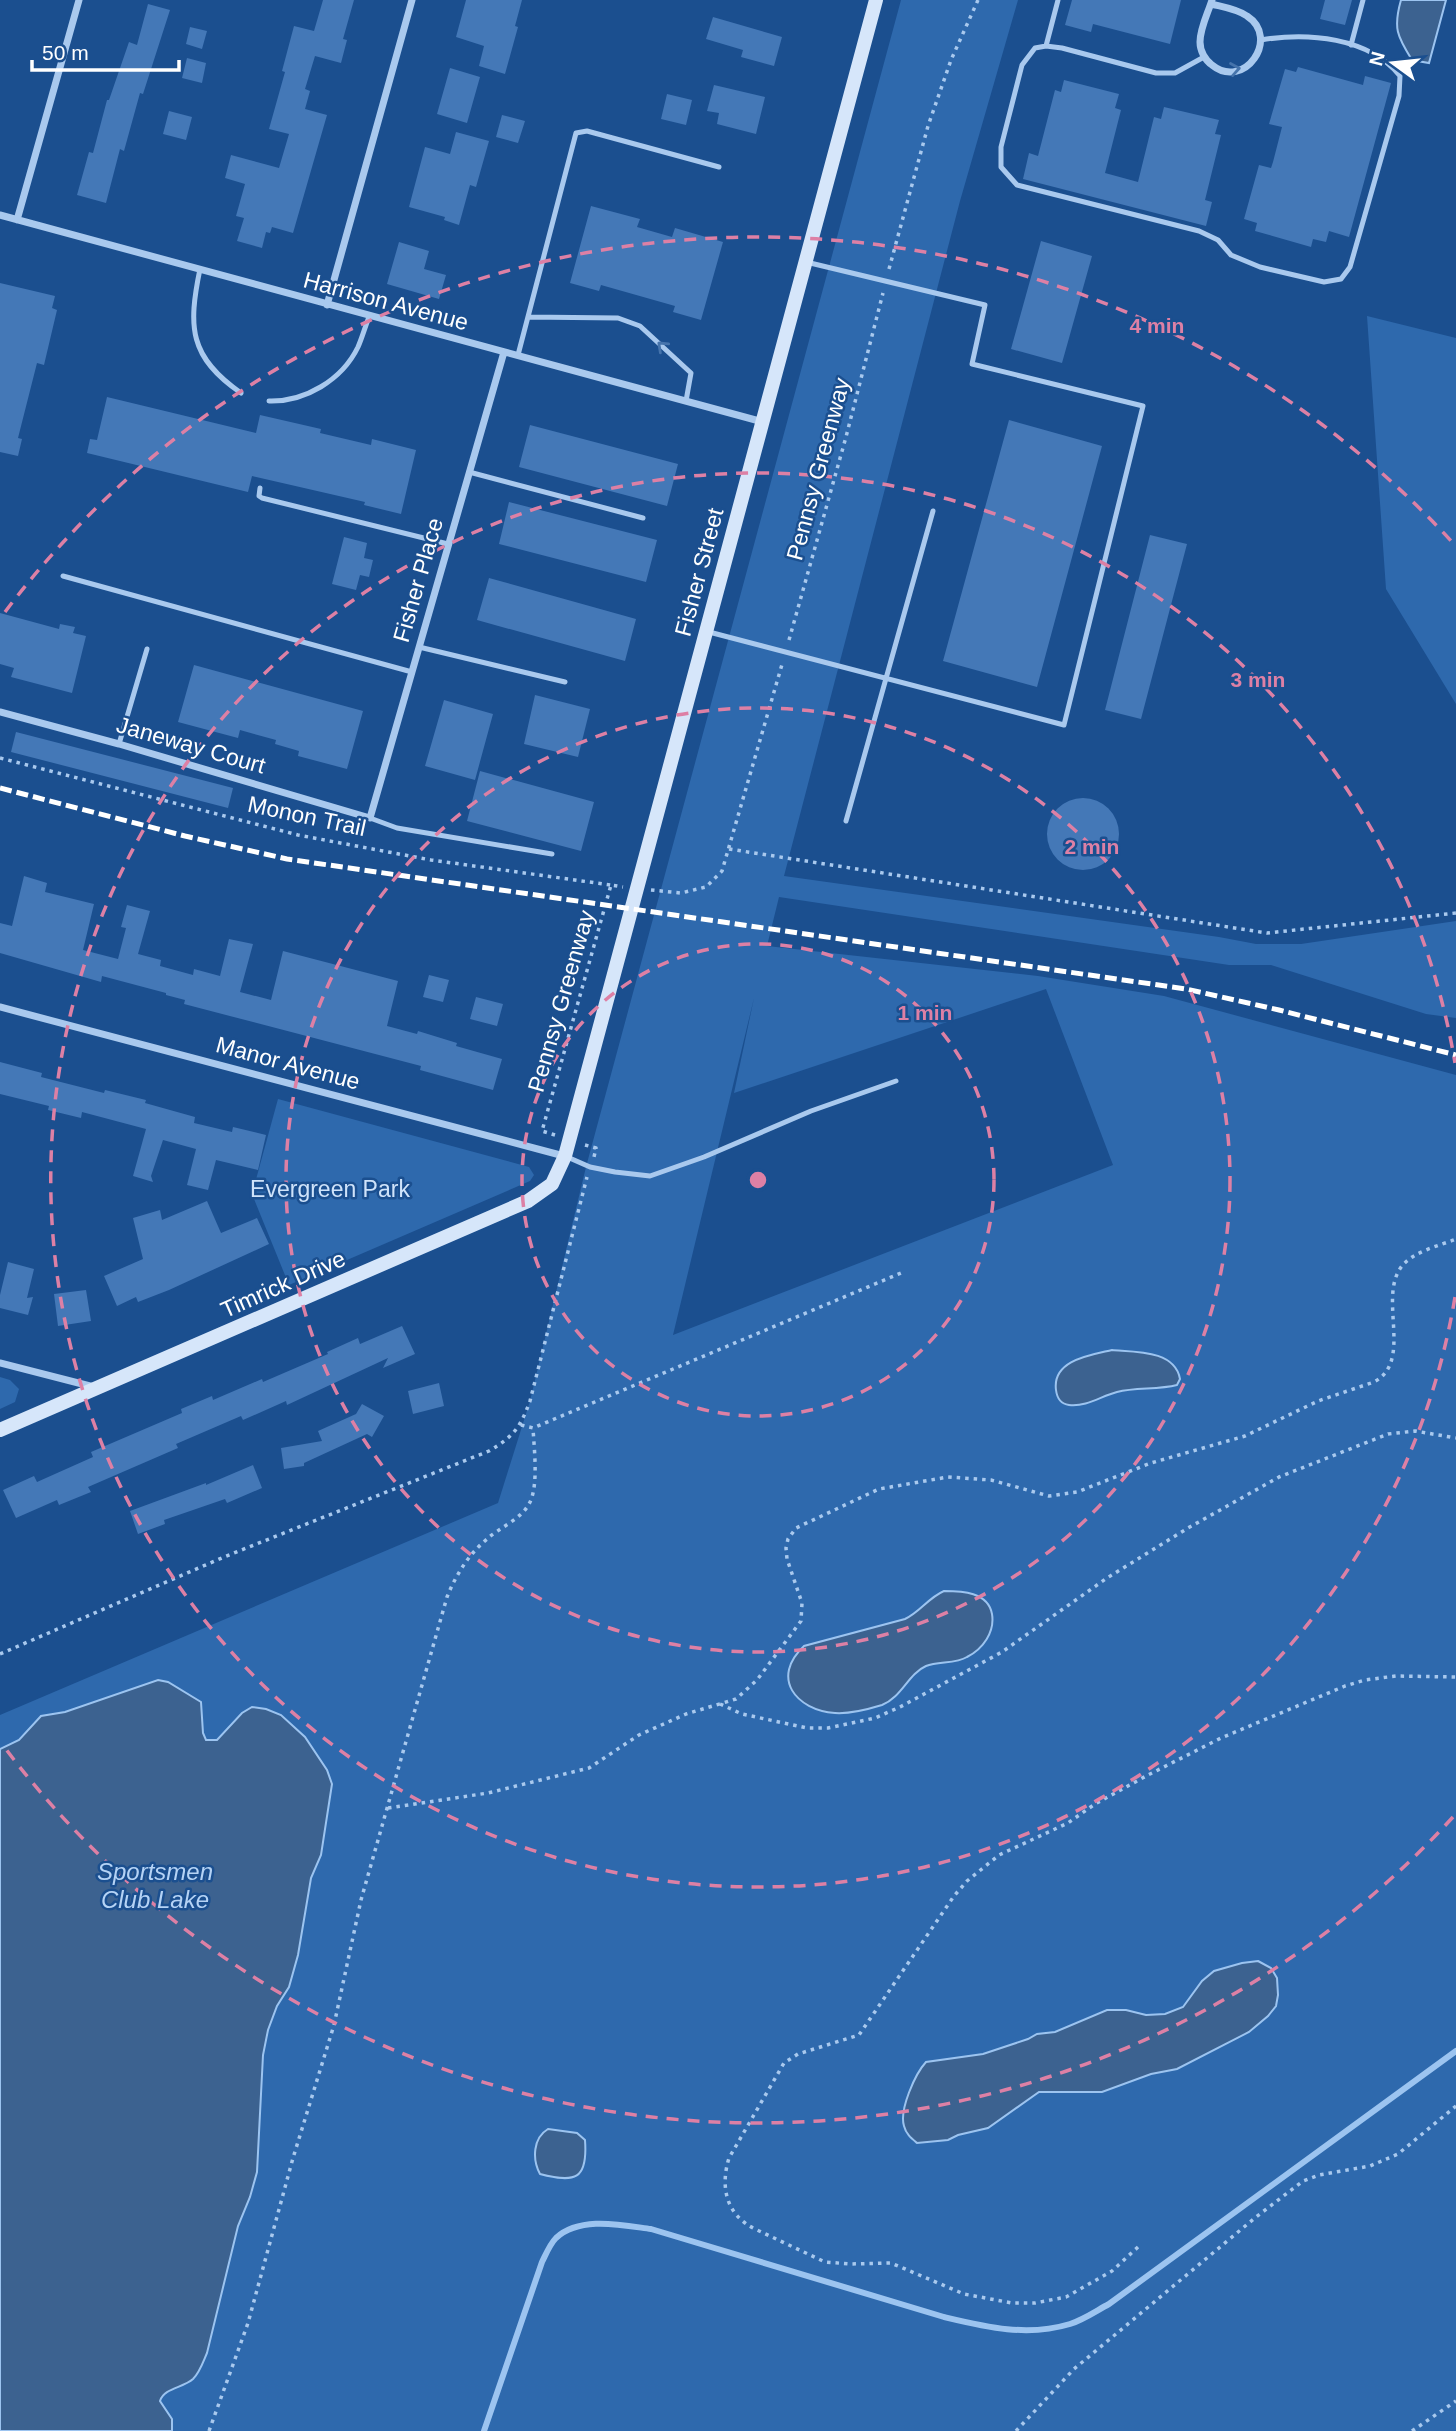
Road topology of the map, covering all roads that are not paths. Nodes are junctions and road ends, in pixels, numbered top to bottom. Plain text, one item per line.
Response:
1 (79, 0) edge
2 (412, 0) edge
3 (876, 0) edge
4 (1058, 0) edge
5 (1363, 0) edge
6 (1212, 2) edge
7 (1261, 40) junction
8 (1351, 45) junction
9 (1046, 46) junction
10 (1204, 57) junction
11 (719, 167) dead end
12 (0, 215) edge
13 (17, 220) junction
14 (806, 262) junction
15 (200, 269) junction
16 (327, 305) junction
17 (369, 317) junction
18 (528, 317) junction
19 (503, 352) junction
20 (518, 355) junction
21 (241, 393) dead end
22 (269, 401) dead end
23 (687, 401) junction
24 (762, 422) junction
25 (469, 472) junction
26 (260, 488) dead end
27 (933, 511) dead end
28 (643, 518) dead end
29 (448, 544) junction
30 (62, 576) dead end
31 (706, 631) junction
32 (419, 647) junction
33 (147, 649) dead end
34 (412, 672) junction
35 (886, 677) junction
36 (565, 682) dead end
37 (0, 712) edge
38 (119, 744) junction
39 (370, 818) junction
40 (846, 821) dead end
41 (552, 854) dead end
42 (0, 1007) edge
43 (896, 1081) dead end
44 (565, 1156) junction
45 (0, 1363) edge
46 (99, 1389) junction
47 (0, 1430) edge

1 - 13 street
2 - 16 street
3 - 14 street, Fisher Street
4 - 9 lane
5 - 8 lane
6 - 7 street
6 - 10 street
7 - 8 lane
10 -> 7 street
8 - 9 lane
9 - 10 lane
11 - 18 lane
12 - 13 street, Harrison Avenue
13 - 15 street, Harrison Avenue
14 - 24 street, Fisher Street
14 - 35 lane
15 - 16 street, Harrison Avenue
15 - 21 lane
16 - 17 street, Harrison Avenue
17 - 19 street, Harrison Avenue
17 - 22 lane
18 - 20 lane
23 -> 18 lane
19 - 20 street, Harrison Avenue
19 - 25 street, Fisher Place
20 - 23 street, Harrison Avenue
23 - 24 street, Harrison Avenue
24 - 31 street, Fisher Street
25 - 28 lane
25 - 29 street, Fisher Place
26 - 29 lane
27 - 35 lane
29 - 32 street, Fisher Place
30 - 34 lane
31 - 35 lane
31 - 44 street, Fisher Street
32 - 34 street, Fisher Place
32 - 36 lane
33 - 38 lane
34 - 39 street, Fisher Place
35 - 40 lane
37 - 38 street, Janeway Court
38 - 39 street, Janeway Court
39 - 41 lane
42 - 44 street, Manor Avenue
43 - 44 lane
44 - 46 street, Timrick Drive
45 - 46 street
46 - 47 street, Timrick Drive

